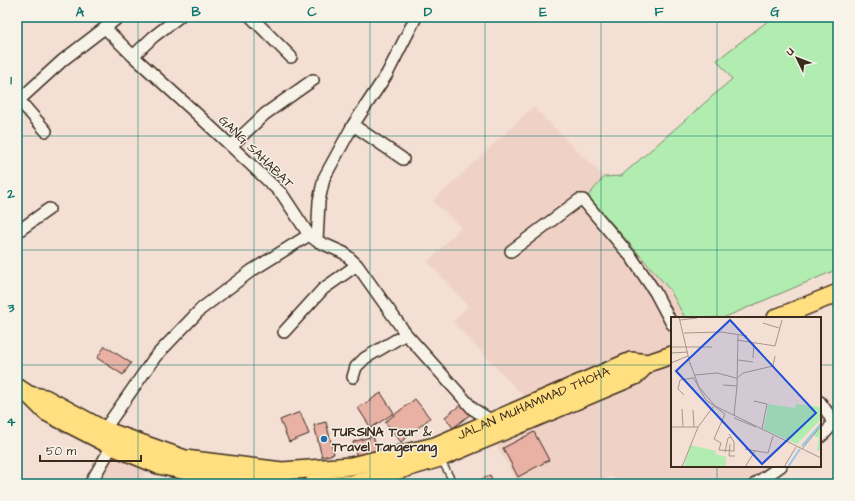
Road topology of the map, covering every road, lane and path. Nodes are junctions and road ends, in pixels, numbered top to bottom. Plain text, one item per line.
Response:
1 (119, 17) edge
2 (178, 17) edge
3 (251, 17) edge
4 (416, 17) edge
5 (105, 28) junction
6 (133, 56) junction
7 (291, 57) dead end
8 (313, 80) dead end
9 (18, 101) edge
10 (353, 125) junction
11 (46, 131) dead end
12 (231, 146) junction
13 (403, 159) dead end
14 (49, 209) dead end
15 (17, 232) edge
16 (313, 238) junction
17 (511, 251) dead end
18 (357, 265) junction
19 (838, 293) edge
20 (778, 317) edge
21 (671, 322) edge
22 (284, 332) dead end
23 (406, 334) junction
24 (671, 355) edge
25 (648, 363) junction
26 (353, 377) dead end
27 (23, 391) edge
28 (821, 403) edge
29 (492, 421) junction
30 (104, 430) junction
31 (821, 436) edge
32 (112, 446) junction
33 (438, 452) junction
34 (779, 467) edge
35 (280, 480) edge
36 (760, 482) edge
37 (90, 484) edge
38 (313, 484) edge
39 (454, 484) edge

1 - 5 street
2 - 6 street
3 - 7 street
4 - 10 street
5 - 6 street, GANG SAHABAT
5 - 9 street
6 - 12 street, GANG SAHABAT
8 - 12 street
9 - 11 street
10 - 13 street
10 - 16 street
12 - 16 street, GANG SAHABAT
14 - 15 street
16 - 18 street
16 - 30 street
17 - 21 street
18 - 22 street
18 - 23 street
19 - 20 main road
23 - 26 street
23 - 29 street
24 - 25 main road, JALAN MUHAMMAD THOHA
25 - 29 main road, JALAN MUHAMMAD THOHA
25 - 33 main road, JALAN MUHAMMAD THOHA
27 - 30 main road, JALAN MUHAMMAD THOHA
27 - 32 main road, JALAN MUHAMMAD THOHA
28 - 31 street
29 - 33 main road, JALAN MUHAMMAD THOHA
30 - 35 main road, JALAN MUHAMMAD THOHA
32 - 35 main road, JALAN MUHAMMAD THOHA
32 - 37 street
33 - 35 main road, JALAN MUHAMMAD THOHA
33 - 38 main road, JALAN MUHAMMAD THOHA
33 - 39 lane
34 - 36 street

